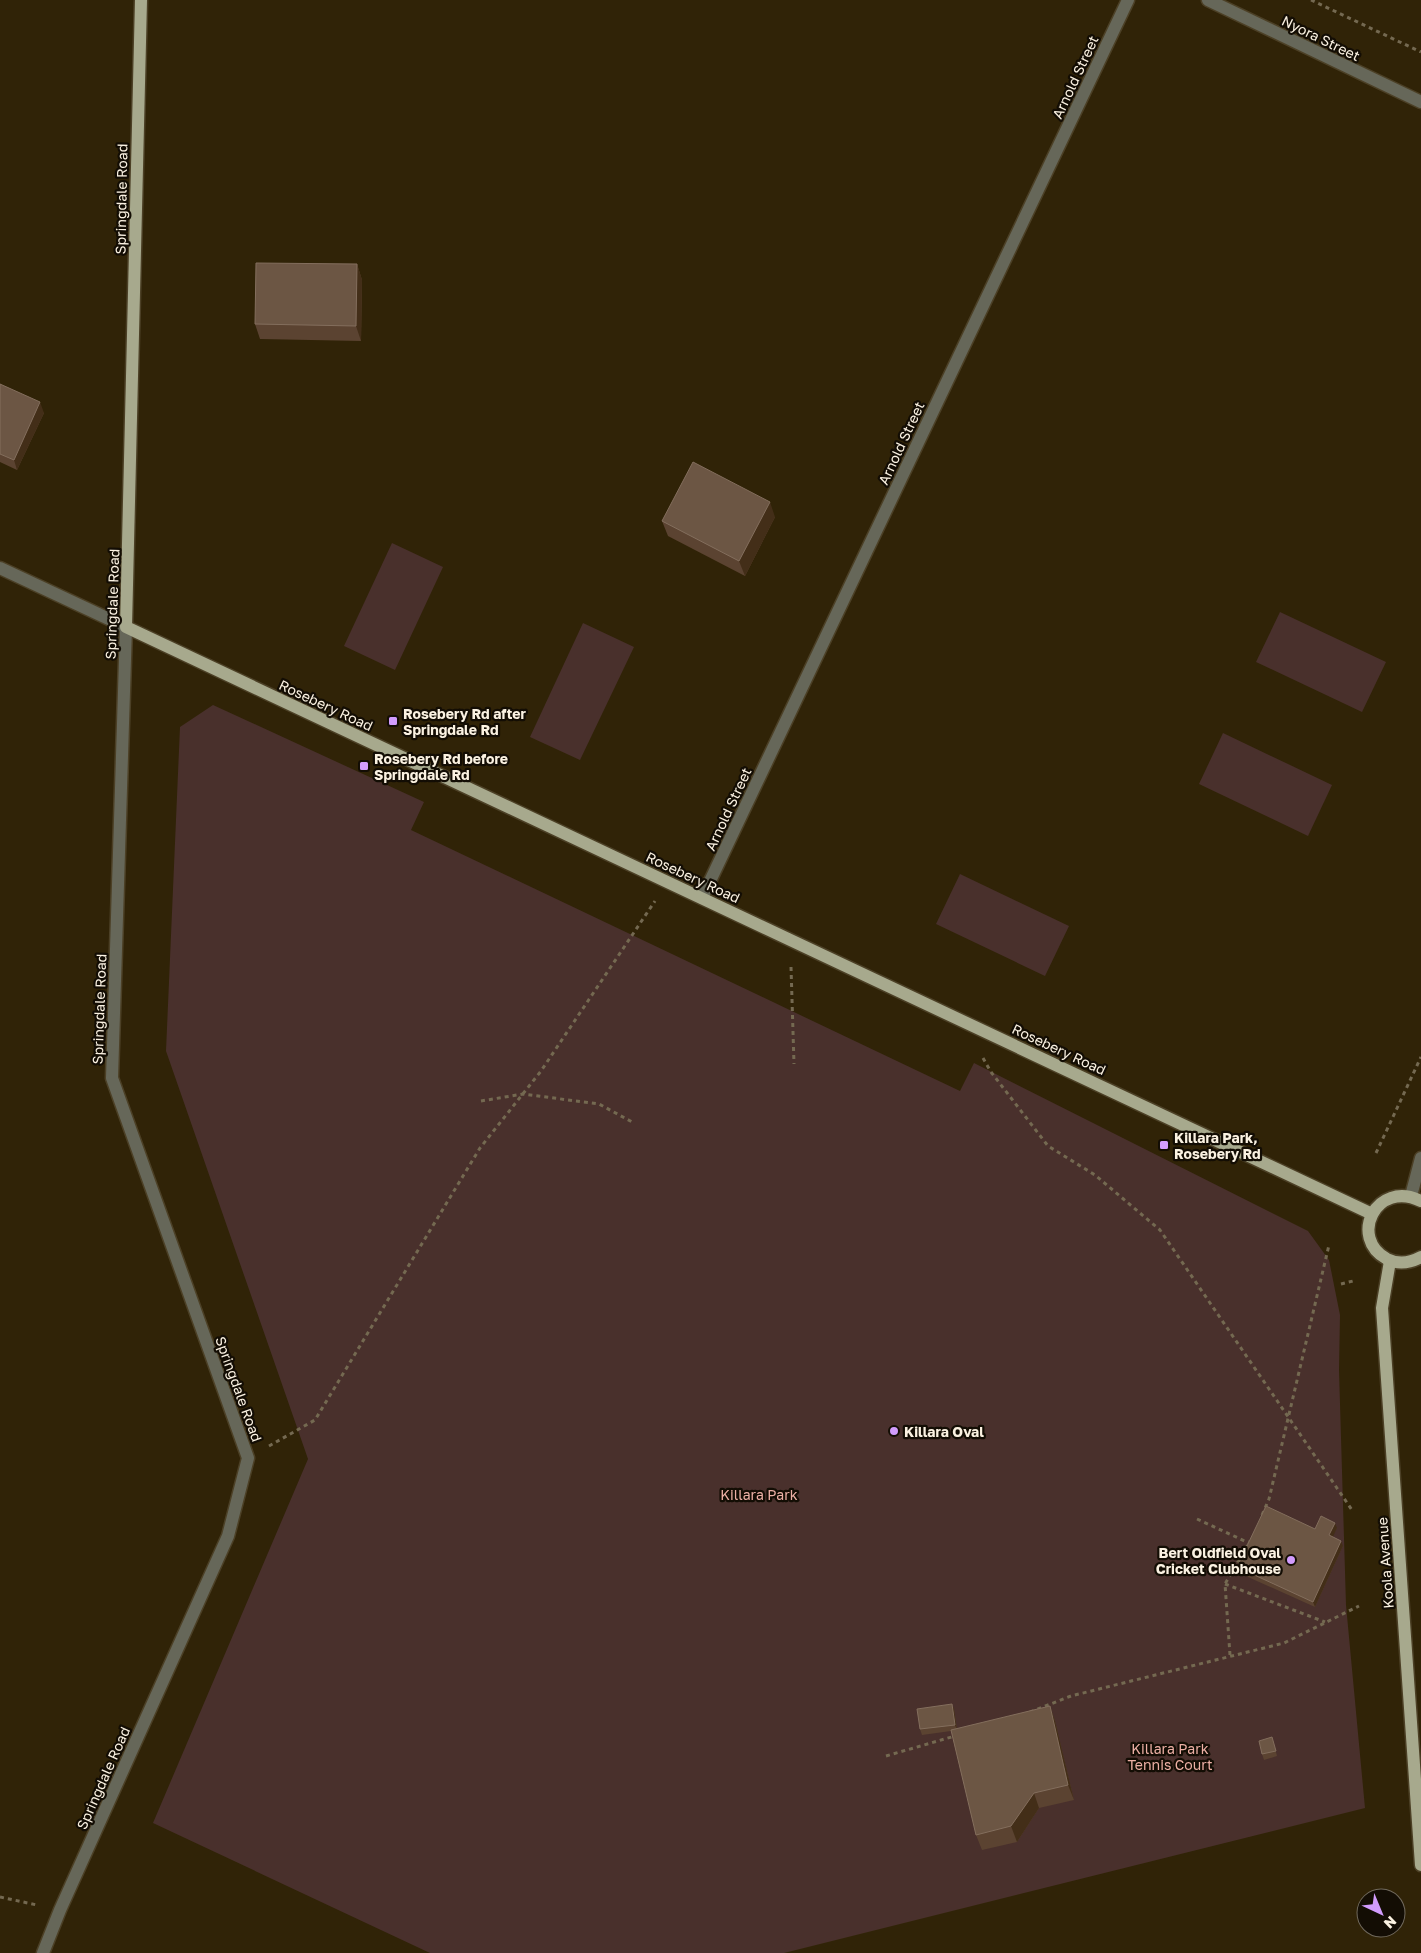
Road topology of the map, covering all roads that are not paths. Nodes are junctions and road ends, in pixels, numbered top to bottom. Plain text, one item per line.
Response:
1 (141, 0) edge
2 (1128, 0) edge
3 (1208, 0) edge
4 (1421, 102) edge
5 (0, 568) edge
6 (126, 627) junction
7 (702, 898) junction
8 (1421, 1158) edge
9 (1416, 1198) edge
10 (1372, 1214) junction
11 (1421, 1257) edge
12 (1390, 1260) junction
13 (1421, 1865) edge
14 (42, 1953) edge

1 - 6 main road, Springdale Road
2 - 7 street, Arnold Street
3 - 4 street, Nyora Street
5 - 6 street, Rosebery Road
6 - 7 main road, Rosebery Road
6 - 14 street, Springdale Road
7 - 10 main road, Rosebery Road
8 - 9 street
9 - 10 main road
10 - 12 main road
11 - 12 main road
12 - 13 main road, Koola Avenue

